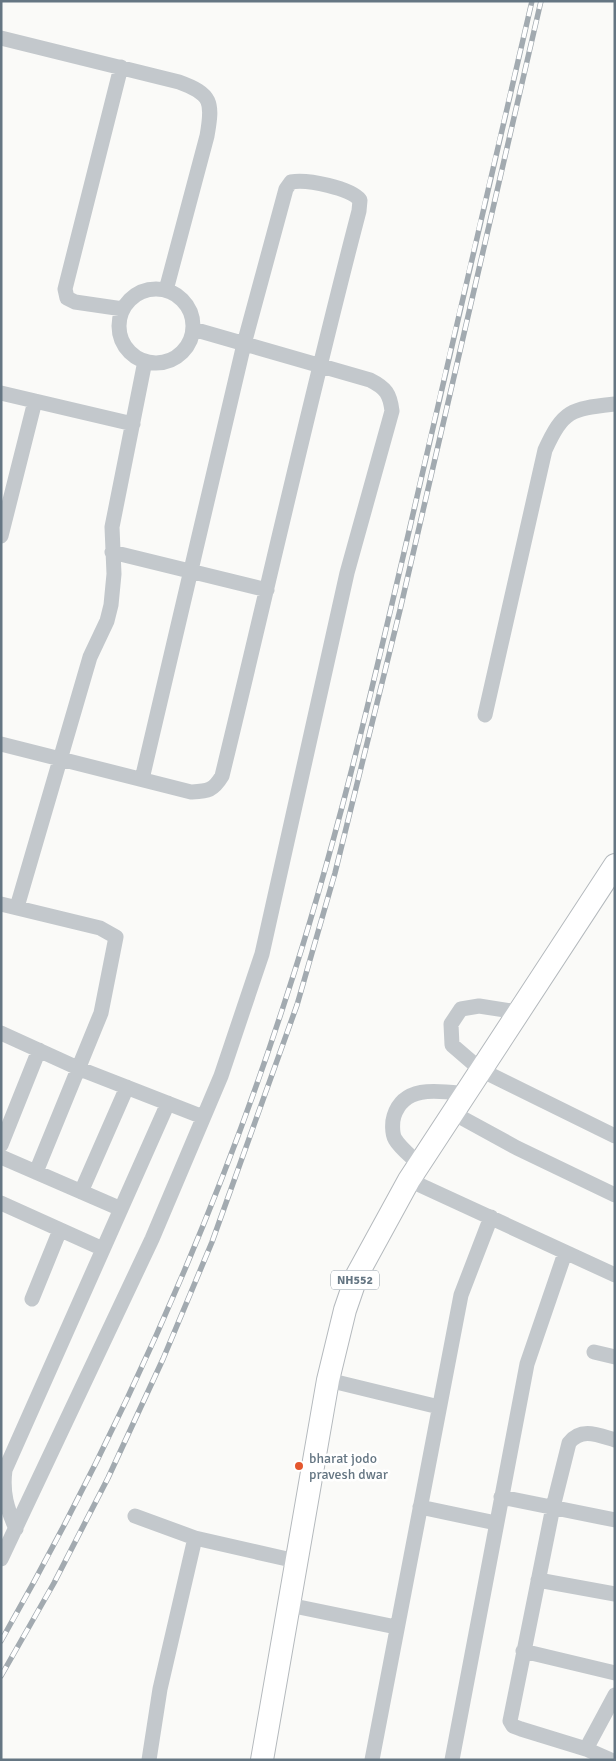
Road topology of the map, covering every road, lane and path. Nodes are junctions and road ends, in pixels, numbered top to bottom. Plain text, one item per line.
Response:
1 (1, 38) edge
2 (121, 68) junction
3 (166, 290) junction
4 (123, 309) junction
5 (193, 329) junction
6 (244, 344) junction
7 (145, 361) junction
8 (318, 366) junction
9 (1, 393) edge
10 (35, 401) junction
11 (615, 404) edge
12 (133, 424) junction
13 (1, 536) edge
14 (112, 552) junction
15 (190, 572) junction
16 (267, 590) junction
17 (485, 715) dead end
18 (1, 744) edge
19 (61, 758) junction
20 (142, 779) junction
21 (615, 865) edge
22 (1, 904) edge
23 (17, 907) junction
24 (518, 1012) junction
25 (1, 1033) edge
26 (40, 1050) junction
27 (80, 1069) junction
28 (482, 1070) junction
29 (127, 1087) junction
30 (466, 1094) junction
31 (168, 1103) junction
32 (453, 1113) junction
33 (204, 1117) junction
34 (615, 1136) edge
35 (1, 1145) edge
36 (1, 1157) edge
37 (36, 1172) junction
38 (414, 1172) junction
39 (81, 1192) junction
40 (615, 1195) edge
41 (1, 1203) edge
42 (120, 1210) junction
43 (491, 1217) junction
44 (60, 1230) junction
45 (103, 1249) junction
46 (565, 1253) junction
47 (615, 1275) edge
48 (32, 1299) dead end
49 (594, 1352) dead end
50 (615, 1357) edge
51 (328, 1380) junction
52 (439, 1407) junction
53 (615, 1440) edge
54 (500, 1497) junction
55 (420, 1507) junction
56 (553, 1507) junction
57 (135, 1516) dead end
58 (615, 1520) edge
59 (496, 1523) junction
60 (16, 1528) junction
61 (195, 1538) junction
62 (1, 1560) edge
63 (296, 1561) junction
64 (538, 1580) junction
65 (615, 1594) edge
66 (288, 1605) junction
67 (396, 1627) junction
68 (523, 1651) junction
69 (615, 1673) edge
70 (615, 1695) edge
71 (586, 1749) junction
72 (149, 1760) edge
73 (262, 1760) edge
74 (372, 1760) edge
75 (452, 1760) edge
76 (610, 1760) edge

1 - 2 street
2 - 3 street
2 - 4 street
3 - 4 street
3 - 5 street
4 - 7 street
5 - 6 street
5 - 7 street
6 - 8 street
6 - 8 street
6 - 15 street
7 - 12 street
8 - 16 street
8 - 33 street
9 - 10 street
10 - 12 street
10 - 13 street
11 - 17 street
12 - 14 street
14 - 15 street
14 - 19 street
15 - 16 street
15 - 20 street
16 - 20 street
18 - 19 street
19 - 20 street
19 - 23 street
21 - 24 highway, NH552
22 - 23 street
23 - 27 street
24 - 28 highway, NH552
24 - 28 street
25 - 26 street
26 - 27 street
26 - 35 street
27 - 29 street
27 - 37 street
28 - 30 highway, NH552
28 - 34 street
29 - 31 street
29 - 39 street
30 - 32 highway, NH552
30 - 38 street
31 - 33 street
31 - 42 street
32 - 38 highway, NH552
32 - 40 street
33 - 60 street
36 - 37 street
37 - 39 street
38 - 43 street
38 - 51 highway, NH552
39 - 42 street
41 - 44 street
42 - 45 street
43 - 46 street
43 - 52 street
44 - 45 street
44 - 48 street
45 - 60 street
46 - 47 street
46 - 54 street
49 - 50 street
51 - 52 street
51 - 63 highway, NH552
52 - 55 street
53 - 56 street
54 - 56 street
54 - 59 street
55 - 59 street
55 - 67 street
56 - 58 street
56 - 64 street
57 - 61 street
59 - 75 street
60 - 62 street
61 - 63 street
61 - 72 street
63 - 66 highway, NH552
64 - 65 street
64 - 68 street
66 - 67 street
66 - 73 highway, NH552
67 - 74 street
68 - 69 street
68 - 71 street
70 - 71 street
71 - 76 street

